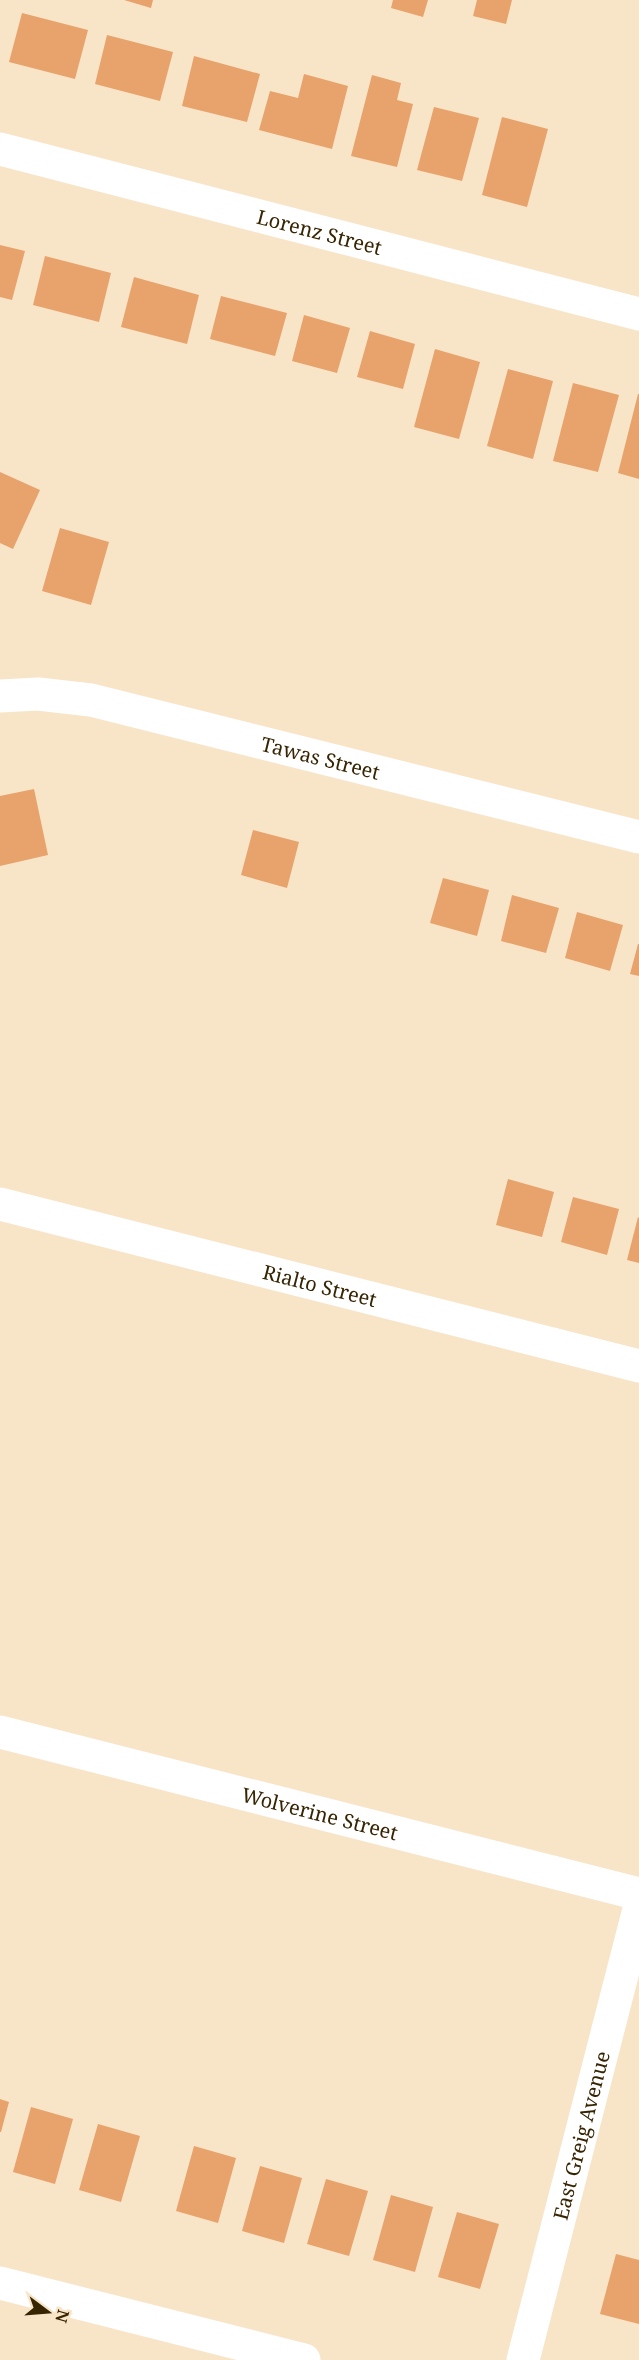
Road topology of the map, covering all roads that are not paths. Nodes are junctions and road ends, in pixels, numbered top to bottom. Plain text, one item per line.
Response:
1 (0, 150) edge
2 (639, 314) edge
3 (0, 696) edge
4 (639, 837) edge
5 (0, 1204) edge
6 (639, 1366) edge
7 (0, 1732) edge
8 (639, 1894) edge
9 (639, 1909) edge
10 (0, 2283) edge
11 (304, 2360) edge
12 (523, 2360) edge

1 - 2 street, Lorenz Street
3 - 4 street, Tawas Street
5 - 6 street, Rialto Street
7 - 8 street, Wolverine Street
9 - 12 street, East Greig Avenue
10 - 11 street

